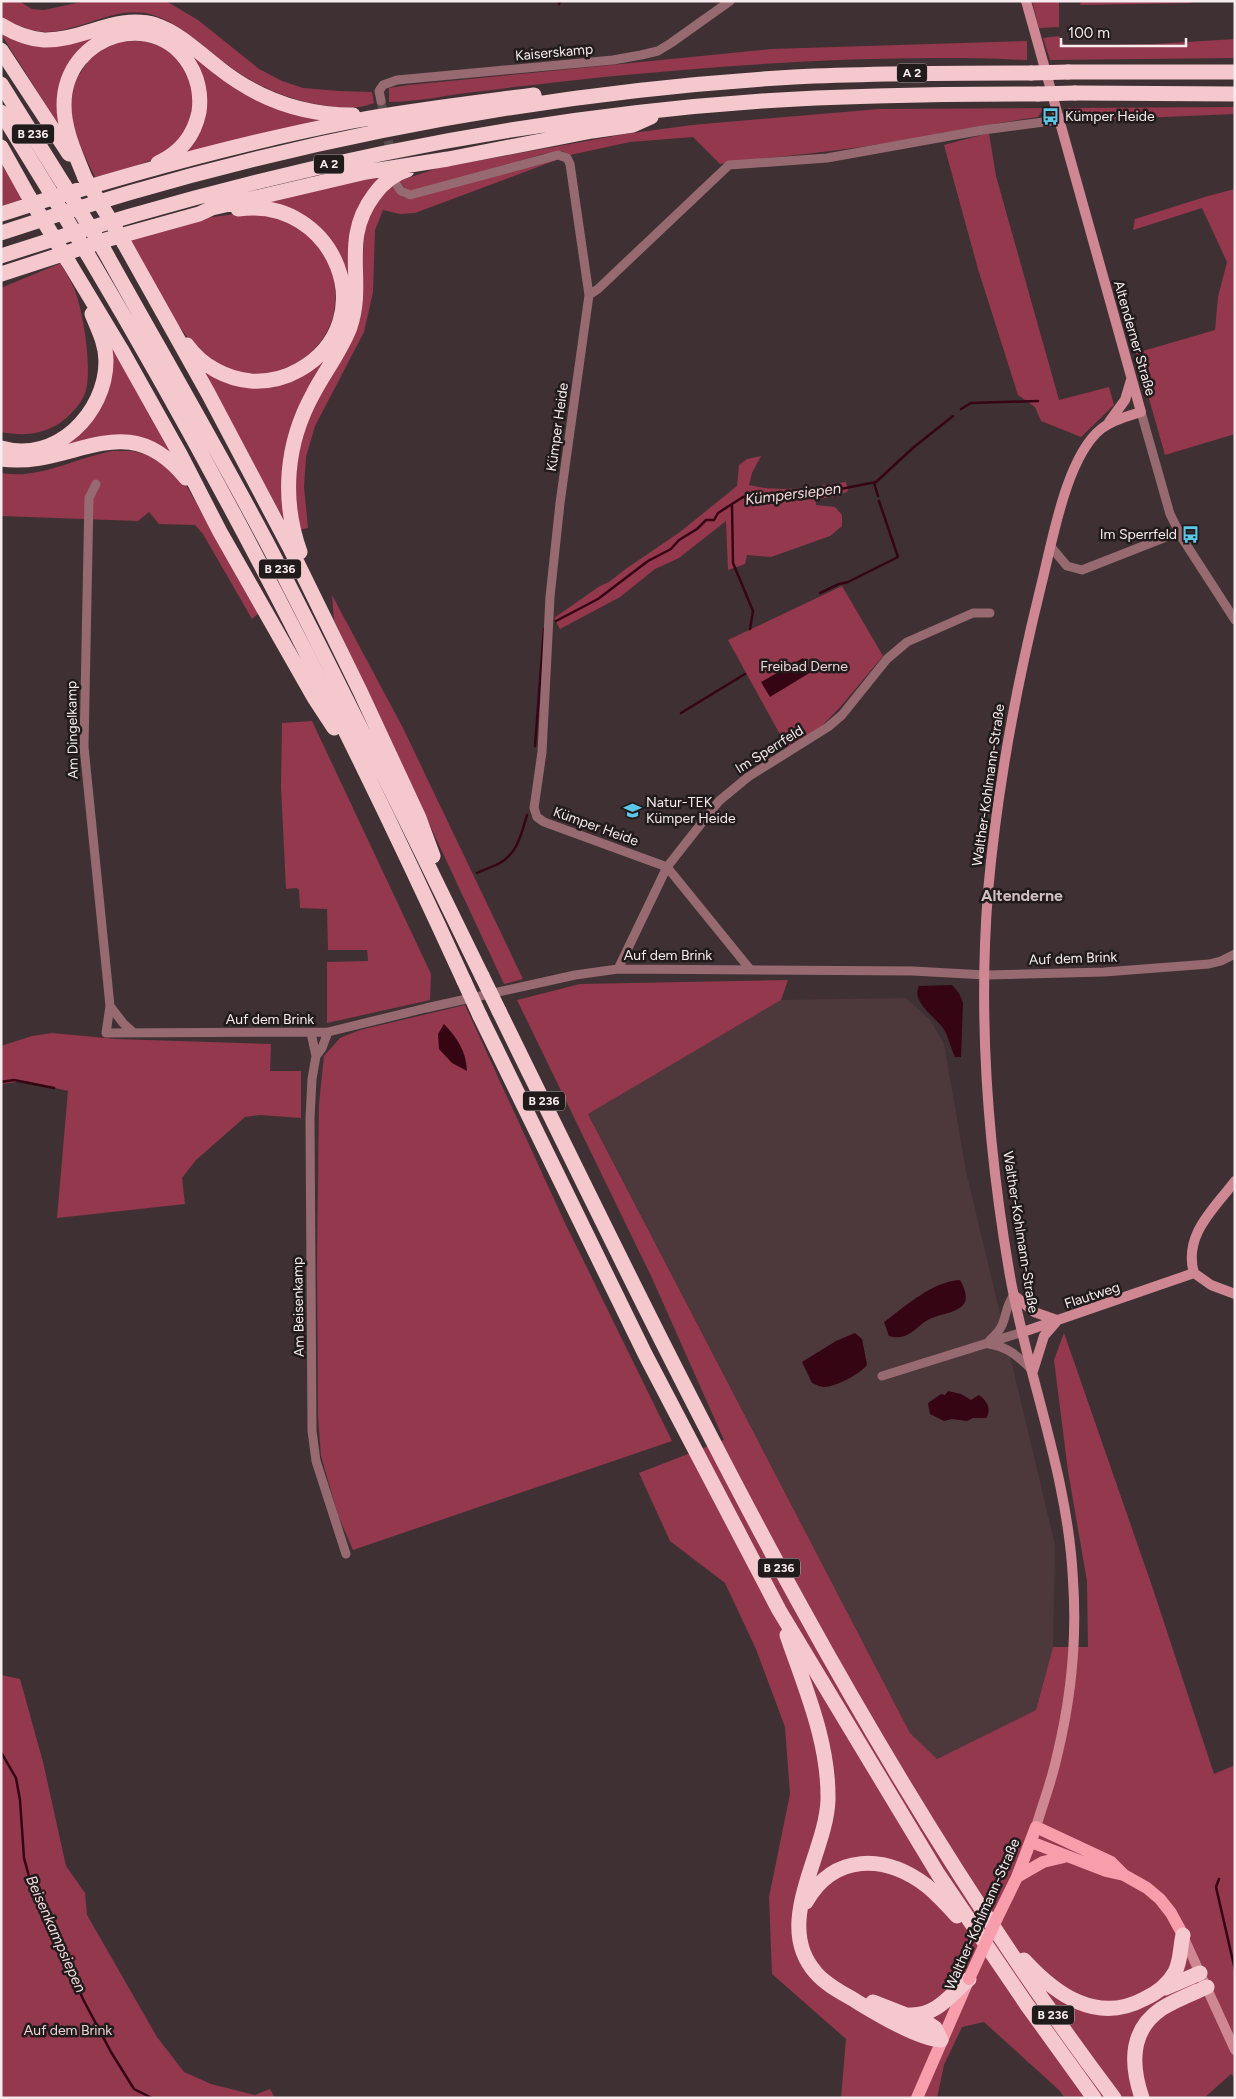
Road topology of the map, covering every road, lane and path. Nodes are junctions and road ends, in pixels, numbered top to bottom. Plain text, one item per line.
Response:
1 (730, 1) edge
2 (1026, 1) edge
3 (1, 25) edge
4 (1, 50) edge
5 (1235, 72) edge
6 (1, 84) edge
7 (607, 94) junction
8 (1235, 94) edge
9 (381, 101) tunnel mouth
10 (666, 110) junction
11 (1, 112) edge
12 (394, 115) junction
13 (1059, 120) junction
14 (1, 147) edge
15 (1, 157) edge
16 (448, 159) junction
17 (85, 178) junction
18 (117, 178) junction
19 (396, 184) dead end
20 (29, 197) junction
21 (1, 214) edge
22 (199, 214) junction
23 (1, 233) edge
24 (1, 256) edge
25 (76, 275) junction
26 (1, 276) edge
27 (149, 287) junction
28 (589, 296) junction
29 (1132, 379) junction
30 (1141, 412) junction
31 (1107, 425) junction
32 (1, 448) edge
33 (1, 460) edge
34 (96, 484) dead end
35 (220, 532) junction
36 (1179, 532) junction
37 (1051, 547) junction
38 (319, 605) junction
39 (990, 613) dead end
40 (1235, 620) edge
41 (364, 770) junction
42 (667, 867) junction
43 (443, 896) junction
44 (1235, 954) edge
45 (749, 968) junction
46 (618, 969) junction
47 (985, 975) junction
48 (110, 1006) junction
49 (134, 1032) junction
50 (328, 1032) junction
51 (106, 1033) joint
52 (311, 1033) junction
53 (316, 1056) junction
54 (1235, 1181) edge
55 (1194, 1273) junction
56 (1235, 1294) edge
57 (1014, 1295) junction
58 (1058, 1320) junction
59 (1023, 1332) junction
60 (986, 1344) junction
61 (1033, 1371) junction
62 (882, 1376) dead end
63 (346, 1554) dead end
64 (779, 1610) junction
65 (1036, 1827) junction
66 (1030, 1842) junction
67 (1066, 1857) junction
68 (1124, 1875) junction
69 (1015, 1881) junction
70 (800, 1912) junction
71 (995, 1930) junction
72 (1183, 1935) junction
73 (981, 1938) junction
74 (1200, 1973) junction
75 (964, 1985) junction
76 (1207, 1987) junction
77 (834, 1988) junction
78 (1160, 1991) junction
79 (910, 2015) junction
80 (941, 2040) junction
81 (1235, 2050) edge
82 (917, 2098) edge
83 (1094, 2098) edge
84 (1114, 2098) edge
85 (1142, 2098) edge

1 - 9 street, Kaiserskamp
2 - 13 main road, Altenderner Straße
3 - 12 highway
4 - 17 highway
5 - 7 highway, A 2, bridge
6 - 43 highway, B 236, bridge
7 - 12 highway
7 - 23 highway, A 2
8 - 10 highway, A 2, bridge
10 - 16 highway
10 - 24 highway, A 2
11 - 41 highway, B 236, bridge
12 - 18 highway
13 - 28 street
13 - 29 main road, Altenderner Straße
14 - 20 highway
15 - 20 highway
16 - 22 highway
16 - 38 highway
17 - 18 highway
17 - 27 highway, bridge
18 - 21 highway
19 - 28 street
20 - 25 highway, bridge
22 - 26 highway
22 - 27 highway
25 - 32 highway
25 - 35 highway
27 - 38 highway
28 - 42 street, Kümper Heide
29 - 30 main road, Altenderner Straße
29 - 31 main road
30 - 31 main road, Walther-Kohlmann-Straße
30 - 36 street, Altenderner Straße
31 - 37 main road, Walther-Kohlmann-Straße
33 - 35 highway
34 - 48 street, Am Dingelkamp
35 - 41 highway
36 - 37 street
36 - 40 street, Altenderner Straße
37 - 47 main road, Walther-Kohlmann-Straße
38 - 43 highway
39 - 42 street, Im Sperrfeld
41 - 64 highway, B 236, bridge
42 - 45 street
42 - 46 street, Im Sperrfeld
43 - 71 highway, B 236, bridge
44 - 47 street, Auf dem Brink
45 - 46 street, Auf dem Brink
45 - 47 street, Auf dem Brink
46 - 50 street, Auf dem Brink
47 - 57 main road, Walther-Kohlmann-Straße
48 - 49 street
48 - 51 street, Am Dingelkamp
49 - 51 street, Auf dem Brink
49 - 52 street, Auf dem Brink
50 - 52 street, Auf dem Brink
50 - 53 street, Am Beisenkamp
52 - 53 street, Am Beisenkamp
53 - 63 street, Am Beisenkamp
54 - 55 main road
55 - 56 main road
55 - 58 main road, Flautweg
57 - 58 main road
57 - 59 main road, Walther-Kohlmann-Straße
57 - 60 street
58 - 59 main road, Flautweg
58 - 61 main road
59 - 60 street, Flautweg
59 - 61 main road, Walther-Kohlmann-Straße
60 - 61 street
60 - 62 street, Flautweg
61 - 65 main road, Walther-Kohlmann-Straße
64 - 70 highway
64 - 73 highway, B 236
65 - 66 main road, Walther-Kohlmann-Straße
65 - 68 main road
66 - 67 main road
66 - 69 main road, Walther-Kohlmann-Straße
67 - 68 main road
67 - 69 main road
68 - 72 main road
69 - 75 main road, Walther-Kohlmann-Straße, bridge
70 - 73 highway
70 - 77 highway
71 - 78 highway
71 - 84 highway, B 236
72 - 74 main road
72 - 78 highway
73 - 83 highway, B 236
74 - 76 main road
74 - 78 highway
75 - 79 highway
75 - 80 main road, Walther-Kohlmann-Straße
76 - 81 main road
76 - 85 highway
77 - 79 highway
77 - 80 highway
79 - 80 highway
80 - 82 main road, Walther-Kohlmann-Straße

